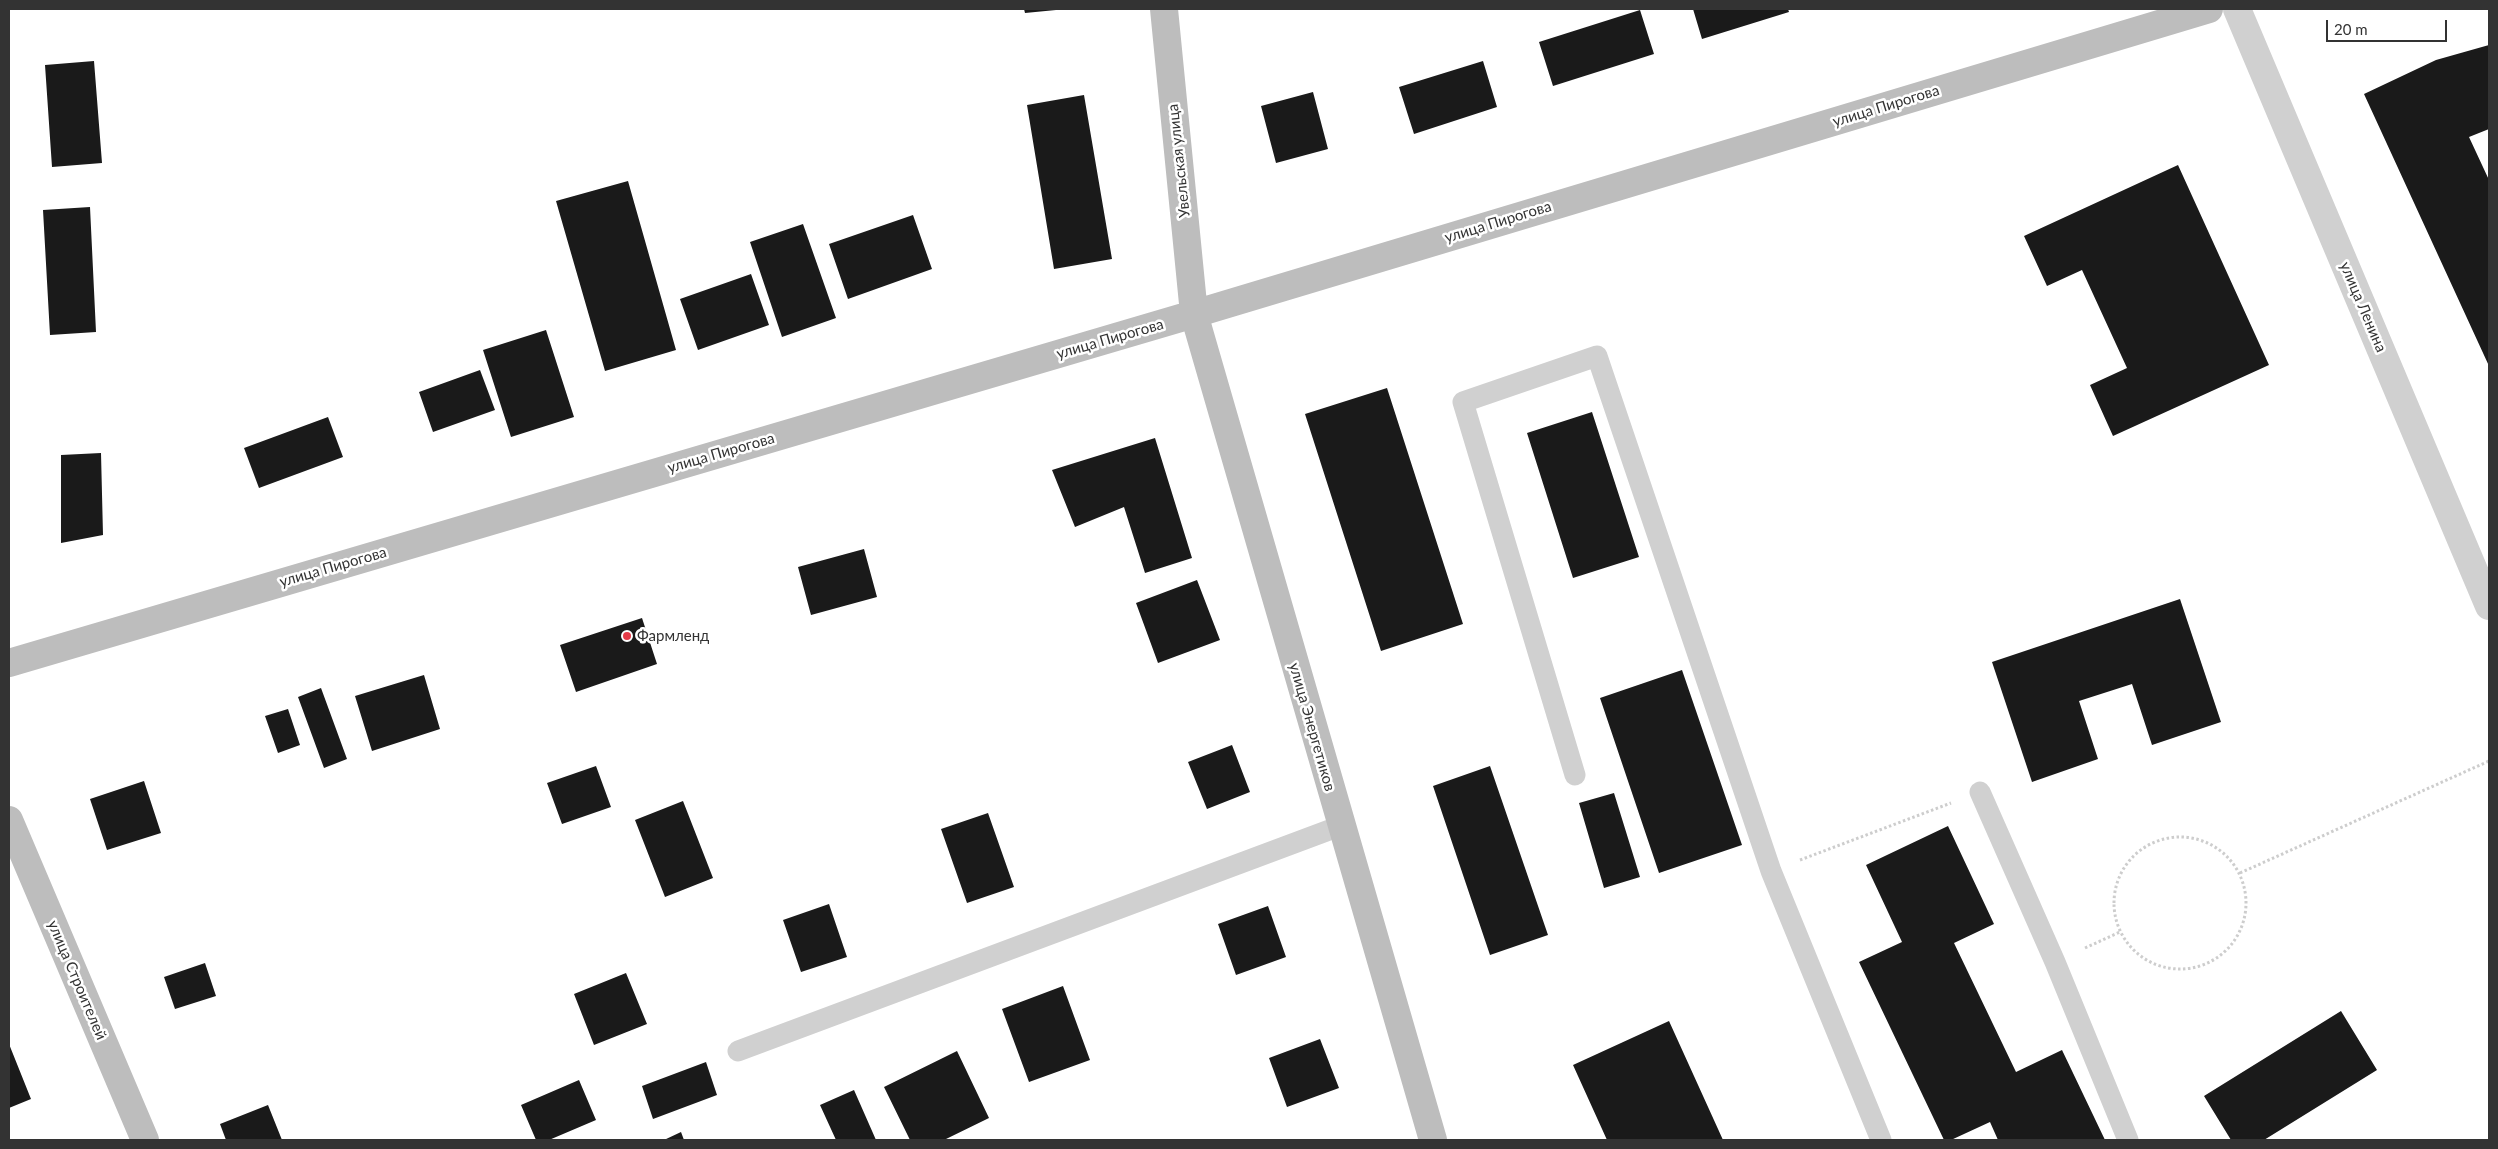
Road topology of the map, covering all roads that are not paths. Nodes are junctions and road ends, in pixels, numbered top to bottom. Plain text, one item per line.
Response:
1 (1164, 9) edge
2 (2209, 9) edge
3 (2237, 9) edge
4 (1194, 314) junction
5 (2489, 606) edge
6 (9, 663) edge
7 (1575, 775) dead end
8 (1980, 792) road end
9 (9, 820) edge
10 (1340, 826) junction
11 (738, 1051) dead end
12 (145, 1140) edge
13 (1433, 1140) edge
14 (1881, 1140) edge
15 (2128, 1140) edge

1 - 4 street, Увельская улица
2 - 4 street, улица Пирогова
3 - 5 street, улица Ленина
4 - 6 street, улица Пирогова
4 - 10 street, улица Энергетиков
7 - 14 lane
8 - 15 lane
9 - 12 street, улица Строителей
10 - 11 lane
10 - 13 street, улица Энергетиков

